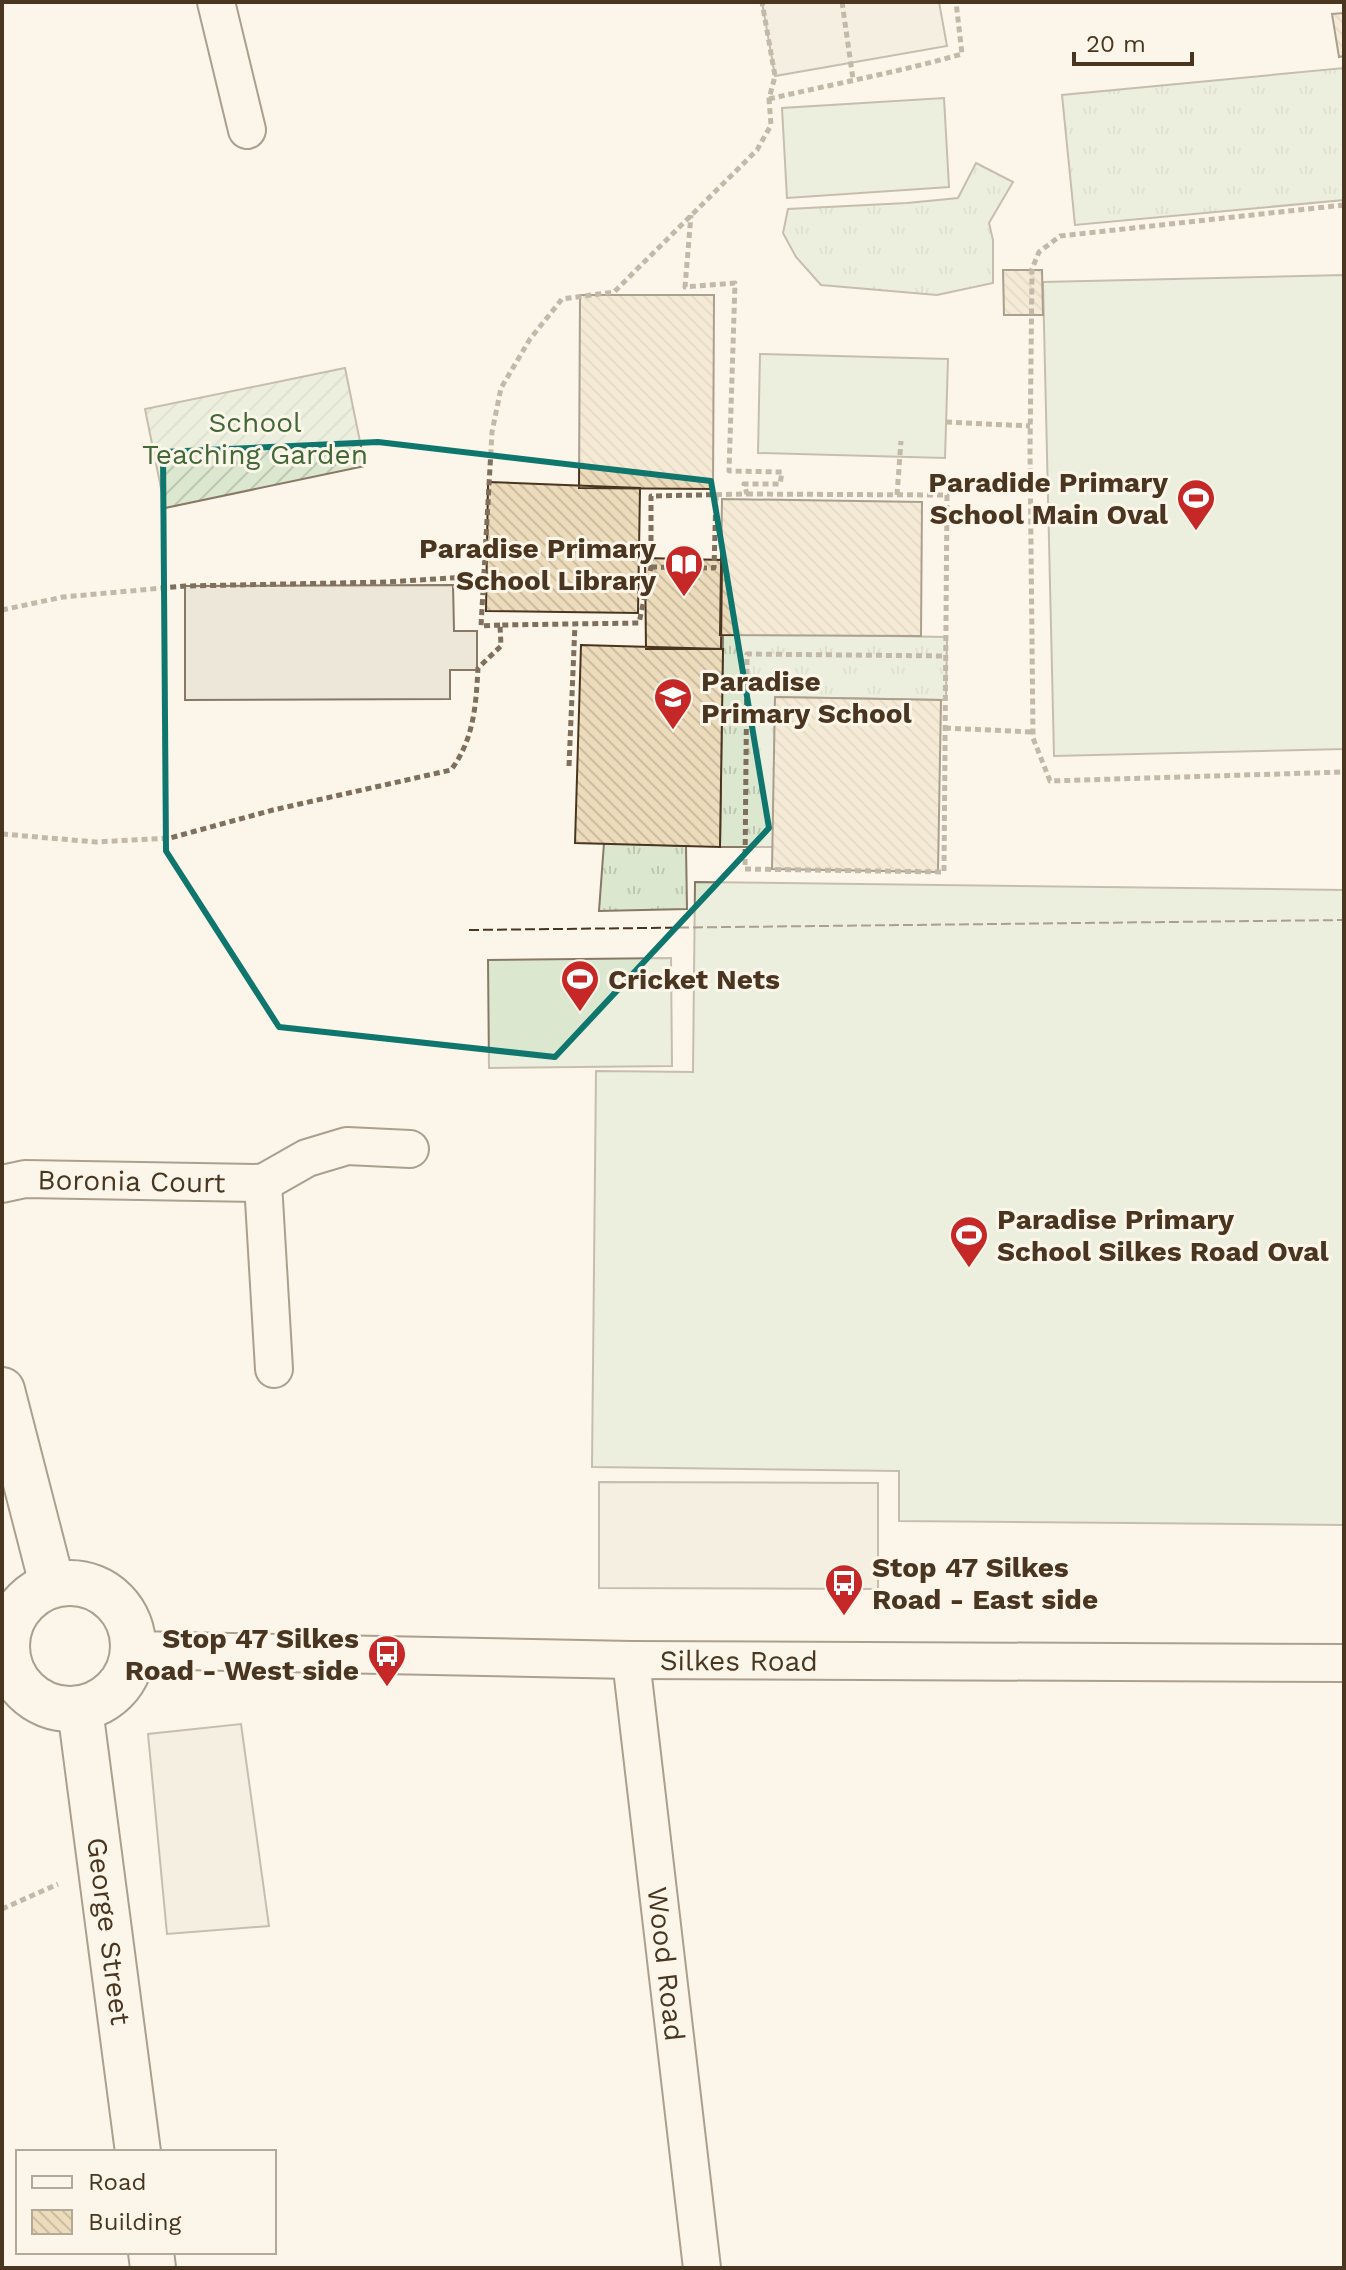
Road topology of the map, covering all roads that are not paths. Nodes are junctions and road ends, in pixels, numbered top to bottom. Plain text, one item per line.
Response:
1 (216, 2) edge
2 (247, 130) dead end
3 (410, 1149) dead end
4 (263, 1183) junction
5 (2, 1184) edge
6 (274, 1369) dead end
7 (2, 1390) edge
8 (52, 1584) junction
9 (4, 1635) edge
10 (133, 1650) junction
11 (631, 1660) junction
12 (1344, 1663) edge
13 (80, 1709) junction
14 (138, 2150) edge
15 (702, 2268) edge

1 - 2 street
3 - 4 street, Boronia Court
4 - 5 street, Boronia Court
4 - 6 street, Boronia Court
7 - 8 street
8 - 9 street
8 - 10 street
9 - 13 street
10 - 11 street, Silkes Road
10 - 13 street
11 - 12 street, Silkes Road
11 - 15 street, Wood Road
13 - 14 street, George Street

